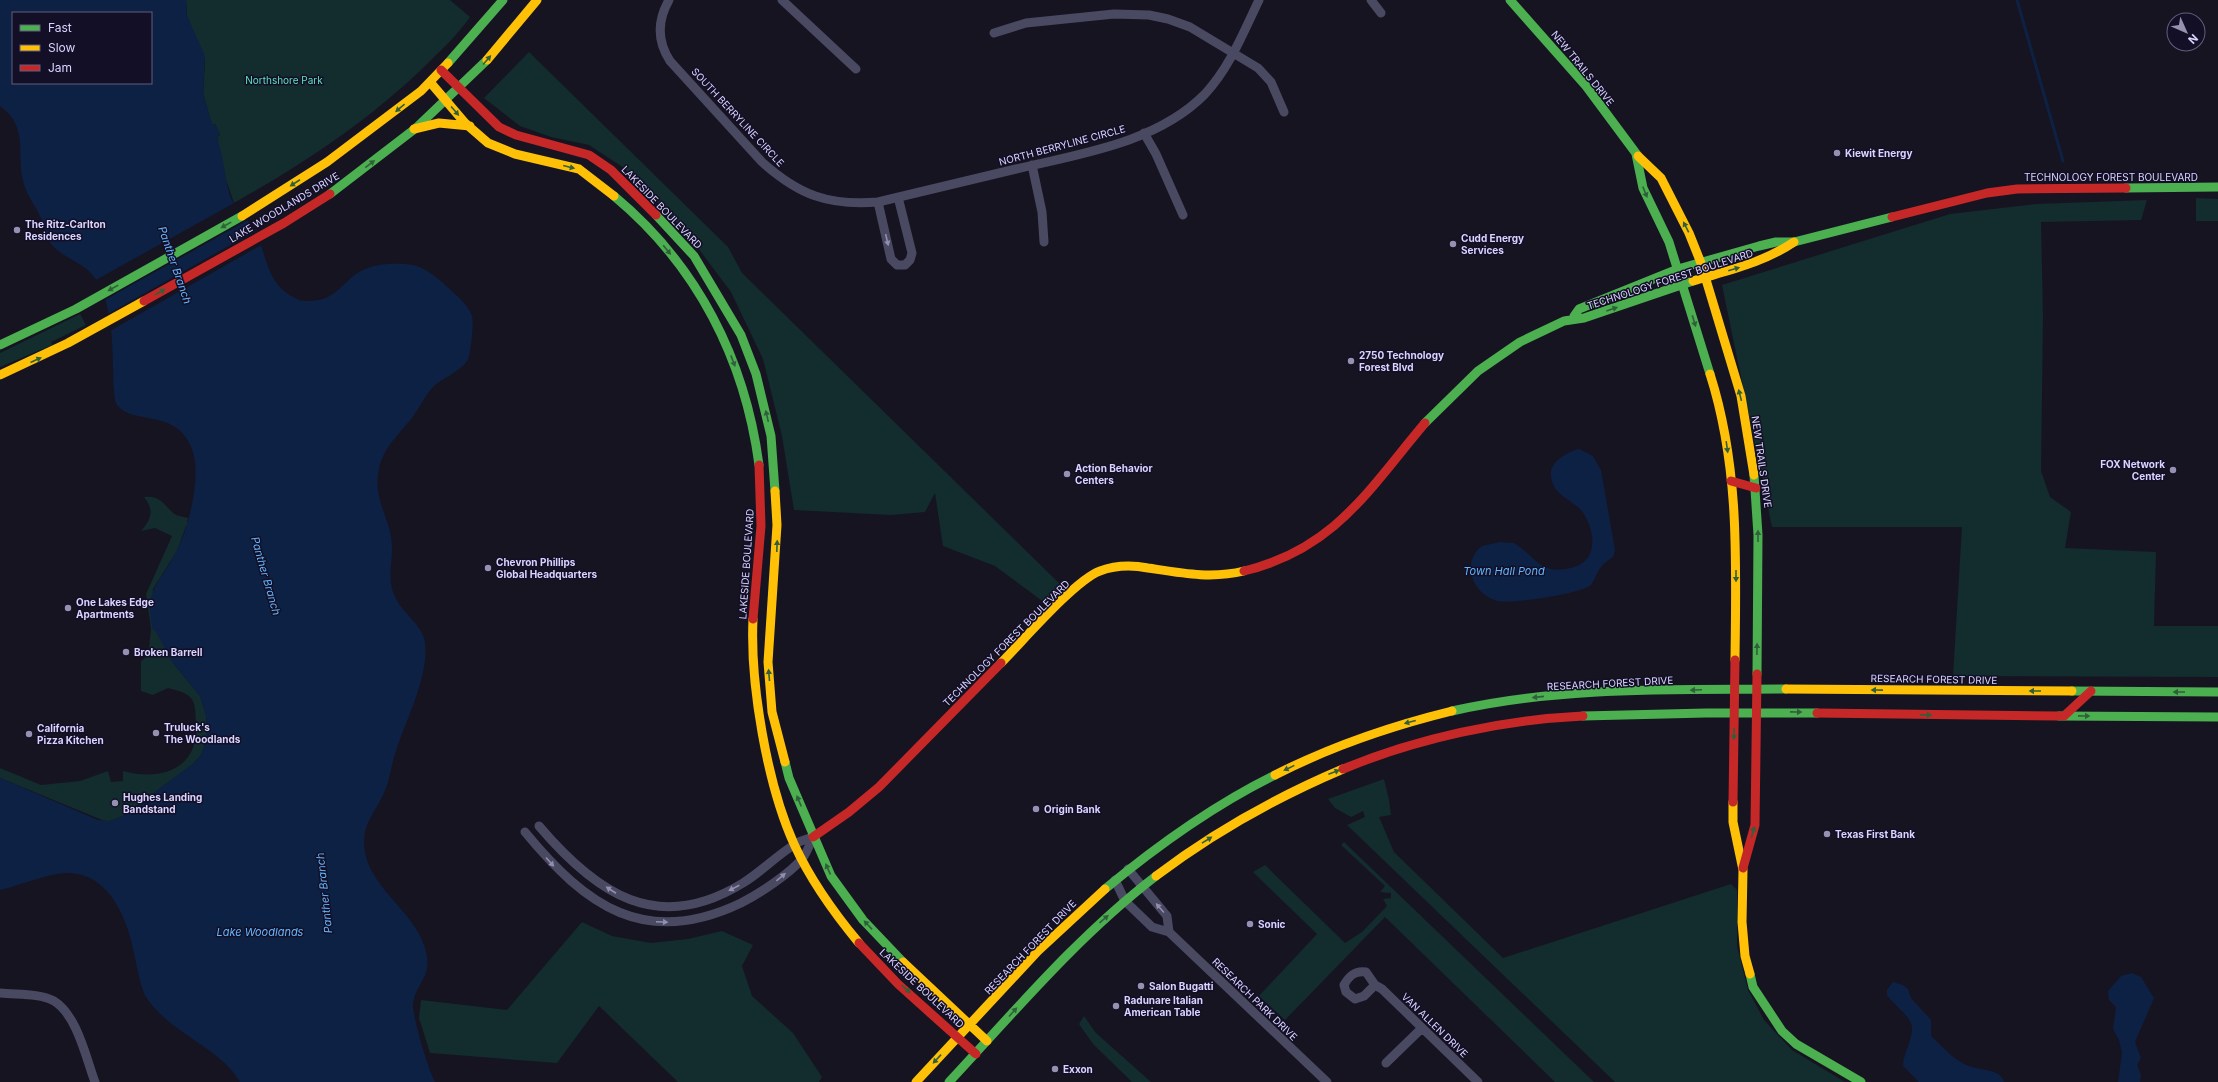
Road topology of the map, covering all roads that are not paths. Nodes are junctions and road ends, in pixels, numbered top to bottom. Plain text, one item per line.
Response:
1 (503, 0) edge
2 (537, 0) edge
3 (669, 0) edge
4 (782, 0) edge
5 (1259, 0) edge
6 (1371, 0) edge
7 (1510, 0) edge
8 (1381, 13) dead end
9 (994, 33) dead end
10 (1234, 52) junction
11 (856, 69) dead end
12 (441, 70) junction
13 (430, 82) junction
14 (459, 88) junction
15 (446, 100) junction
16 (1284, 112) dead end
17 (470, 126) junction
18 (413, 130) junction
19 (1144, 133) junction
20 (1636, 154) junction
21 (1032, 165) junction
22 (2218, 188) edge
23 (632, 189) junction
24 (898, 197) junction
25 (618, 199) junction
26 (878, 202) junction
27 (1184, 214) dead end
28 (1044, 242) dead end
29 (1794, 242) junction
30 (694, 256) junction
31 (1700, 263) junction
32 (678, 266) junction
33 (1678, 269) junction
34 (1705, 278) junction
35 (1683, 284) junction
36 (1574, 316) junction
37 (0, 345) edge
38 (0, 375) edge
39 (1731, 481) junction
40 (1756, 488) junction
41 (1733, 497) junction
42 (762, 524) junction
43 (777, 525) junction
44 (1757, 688) junction
45 (1734, 689) junction
46 (2091, 691) junction
47 (2218, 692) edge
48 (758, 712) junction
49 (772, 712) junction
50 (1734, 712) junction
51 (1757, 712) junction
52 (2064, 716) junction
53 (2218, 717) edge
54 (539, 826) dead end
55 (525, 832) dead end
56 (813, 837) junction
57 (795, 844) junction
58 (802, 858) junction
59 (1128, 870) junction
60 (1743, 870) junction
61 (1115, 880) junction
62 (1142, 887) junction
63 (1125, 901) junction
64 (1169, 932) junction
65 (1375, 985) dead end
66 (0, 993) edge
67 (970, 1024) junction
68 (1422, 1028) junction
69 (959, 1037) junction
70 (987, 1041) junction
71 (976, 1054) junction
72 (1386, 1063) dead end
73 (94, 1082) edge
74 (916, 1082) edge
75 (949, 1082) edge
76 (1327, 1082) edge
77 (1478, 1082) edge
78 (1861, 1082) edge

1 - 12 street, LAKE WOODLANDS DRIVE
14 -> 2 street, LAKE WOODLANDS DRIVE
3 - 26 street, SOUTH BERRYLINE CIRCLE
4 - 11 street
5 - 10 street, NORTH BERRYLINE CIRCLE
6 - 8 street
7 - 20 street, NEW TRAILS DRIVE
9 - 10 street
10 - 16 street
10 - 19 street, NORTH BERRYLINE CIRCLE
12 - 13 street, LAKE WOODLANDS DRIVE
12 - 14 street, LAKESIDE BOULEVARD
13 - 15 street, LAKESIDE BOULEVARD
13 -> 37 street, LAKE WOODLANDS DRIVE
14 - 15 street, LAKE WOODLANDS DRIVE
14 - 23 street, LAKESIDE BOULEVARD
15 -> 17 street, LAKESIDE BOULEVARD
15 - 18 street, LAKE WOODLANDS DRIVE
17 - 18 street
17 -> 25 street, LAKESIDE BOULEVARD
38 -> 18 street, LAKE WOODLANDS DRIVE
19 - 21 street, NORTH BERRYLINE CIRCLE
19 - 27 street
31 -> 20 street, NEW TRAILS DRIVE
20 -> 33 street, NEW TRAILS DRIVE
21 - 24 street, NORTH BERRYLINE CIRCLE
21 - 28 street
22 - 29 street, TECHNOLOGY FOREST BOULEVARD
23 - 25 street
23 - 30 street, LAKESIDE BOULEVARD
24 - 26 street, NORTH BERRYLINE CIRCLE
26 -> 24 street
25 -> 32 street, LAKESIDE BOULEVARD
29 - 31 street, TECHNOLOGY FOREST BOULEVARD
34 -> 29 street, TECHNOLOGY FOREST BOULEVARD
30 - 32 street
43 -> 30 street, LAKESIDE BOULEVARD
31 - 33 street, TECHNOLOGY FOREST BOULEVARD
31 - 34 street, NEW TRAILS DRIVE
32 -> 42 street, LAKESIDE BOULEVARD
33 - 35 street, NEW TRAILS DRIVE
33 - 36 street, TECHNOLOGY FOREST BOULEVARD
34 - 35 street, TECHNOLOGY FOREST BOULEVARD
40 -> 34 street, NEW TRAILS DRIVE
36 -> 35 street, TECHNOLOGY FOREST BOULEVARD
35 -> 39 street, NEW TRAILS DRIVE
36 - 56 street, TECHNOLOGY FOREST BOULEVARD
39 - 40 street
39 - 41 street, NEW TRAILS DRIVE
40 - 41 street
44 -> 40 street, NEW TRAILS DRIVE
41 -> 45 street, NEW TRAILS DRIVE
42 - 43 street
42 - 48 street, LAKESIDE BOULEVARD
49 -> 43 street, LAKESIDE BOULEVARD
44 - 45 street, RESEARCH FOREST DRIVE
46 -> 44 street, RESEARCH FOREST DRIVE
44 - 51 street, NEW TRAILS DRIVE
45 - 50 street, NEW TRAILS DRIVE
45 -> 59 street, RESEARCH FOREST DRIVE
47 -> 46 street, RESEARCH FOREST DRIVE
46 - 52 street
48 - 49 street
48 - 57 street, LAKESIDE BOULEVARD
56 -> 49 street, LAKESIDE BOULEVARD
50 - 51 street
50 -> 60 street, NEW TRAILS DRIVE
62 -> 50 street
51 -> 52 street
60 -> 51 street, NEW TRAILS DRIVE
52 -> 53 street
57 -> 54 street, TECHNOLOGY FOREST BOULEVARD
55 -> 58 street, TECHNOLOGY FOREST BOULEVARD
56 - 57 street, TECHNOLOGY FOREST BOULEVARD
56 - 58 street, TECHNOLOGY FOREST BOULEVARD
67 -> 56 street, LAKESIDE BOULEVARD
57 - 58 street, LAKESIDE BOULEVARD
58 -> 69 street, LAKESIDE BOULEVARD
59 - 61 street, RESEARCH FOREST DRIVE
59 - 62 street
60 - 78 street, NEW TRAILS DRIVE
61 - 63 street, RESEARCH PARK DRIVE
61 - 67 street, RESEARCH FOREST DRIVE
62 - 63 street
64 -> 62 street
63 - 64 street, RESEARCH PARK DRIVE
70 -> 63 street
64 - 76 street, RESEARCH PARK DRIVE
65 - 68 street, VAN ALLEN DRIVE
66 - 73 street
67 - 69 street, RESEARCH FOREST DRIVE
67 - 70 street, LAKESIDE BOULEVARD
68 - 72 street
68 - 77 street, VAN ALLEN DRIVE
69 - 71 street, LAKESIDE BOULEVARD
69 -> 74 street, RESEARCH FOREST DRIVE
70 - 71 street
71 - 75 street

